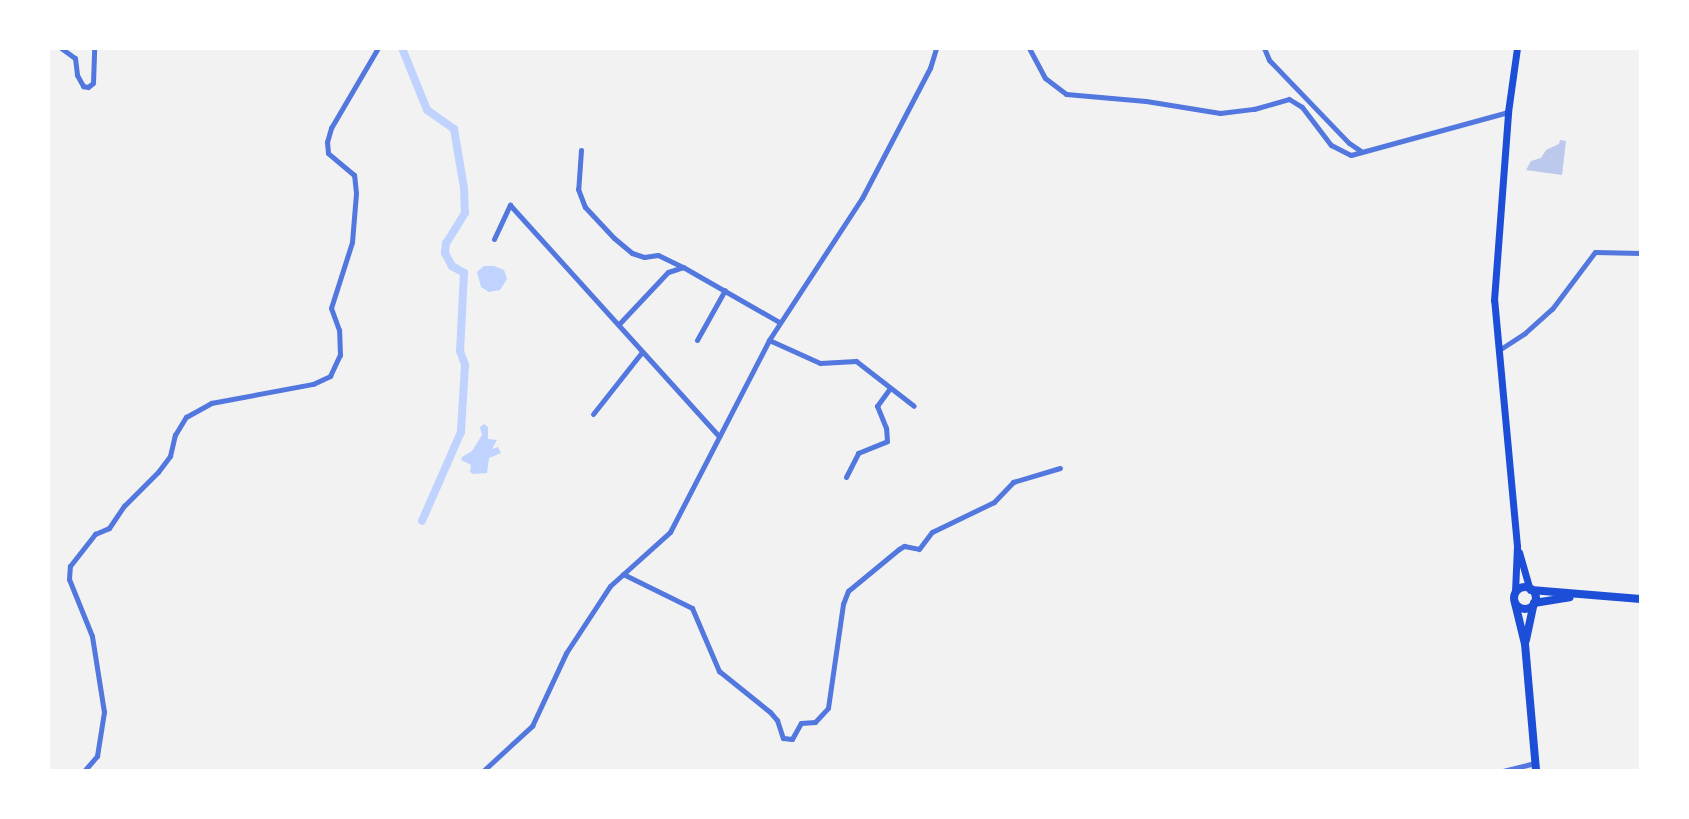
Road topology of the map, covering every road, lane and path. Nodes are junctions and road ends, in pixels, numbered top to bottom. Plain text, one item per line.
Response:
1 (61, 48) edge
2 (94, 48) edge
3 (378, 48) edge
4 (936, 48) edge
5 (1029, 48) edge
6 (1264, 48) edge
7 (1517, 48) edge
8 (1508, 112) junction
9 (581, 150) dead end
10 (1362, 151) junction
11 (494, 239) dead end
12 (1641, 253) edge
13 (683, 267) junction
14 (725, 290) junction
15 (779, 322) junction
16 (619, 324) junction
17 (697, 340) dead end
18 (769, 340) junction
19 (1498, 350) junction
20 (642, 352) junction
21 (890, 388) junction
22 (914, 406) dead end
23 (593, 414) dead end
24 (718, 435) junction
25 (1060, 468) dead end
26 (846, 477) dead end
27 (1517, 546) junction
28 (623, 574) junction
29 (1530, 589) junction
30 (1515, 592) junction
31 (1574, 596) junction
32 (1641, 599) edge
33 (1515, 603) junction
34 (1534, 604) junction
35 (1525, 644) junction
36 (1536, 767) edge
37 (84, 771) edge
38 (483, 771) edge
39 (1503, 771) edge

1 - 2 street
3 - 37 street
4 - 15 street
5 - 10 street
6 - 10 street
7 - 8 main road
8 - 10 street
8 - 19 main road
9 - 13 street
11 - 16 street
12 - 19 street
13 - 14 street
13 - 16 street
14 - 15 street
14 - 17 street
15 - 18 street
16 - 20 street
18 - 21 street
18 - 24 street
19 - 27 main road
20 - 23 street
20 - 24 street
21 - 22 street
21 - 26 street
24 - 28 street
25 - 28 street
27 - 29 main road
27 - 30 main road
28 - 38 street
29 - 30 highway
29 - 31 highway
29 - 34 highway
30 - 33 highway
31 - 32 highway
31 - 34 highway
33 - 34 highway
33 - 35 highway
34 - 35 highway
35 - 36 highway
36 - 39 street

